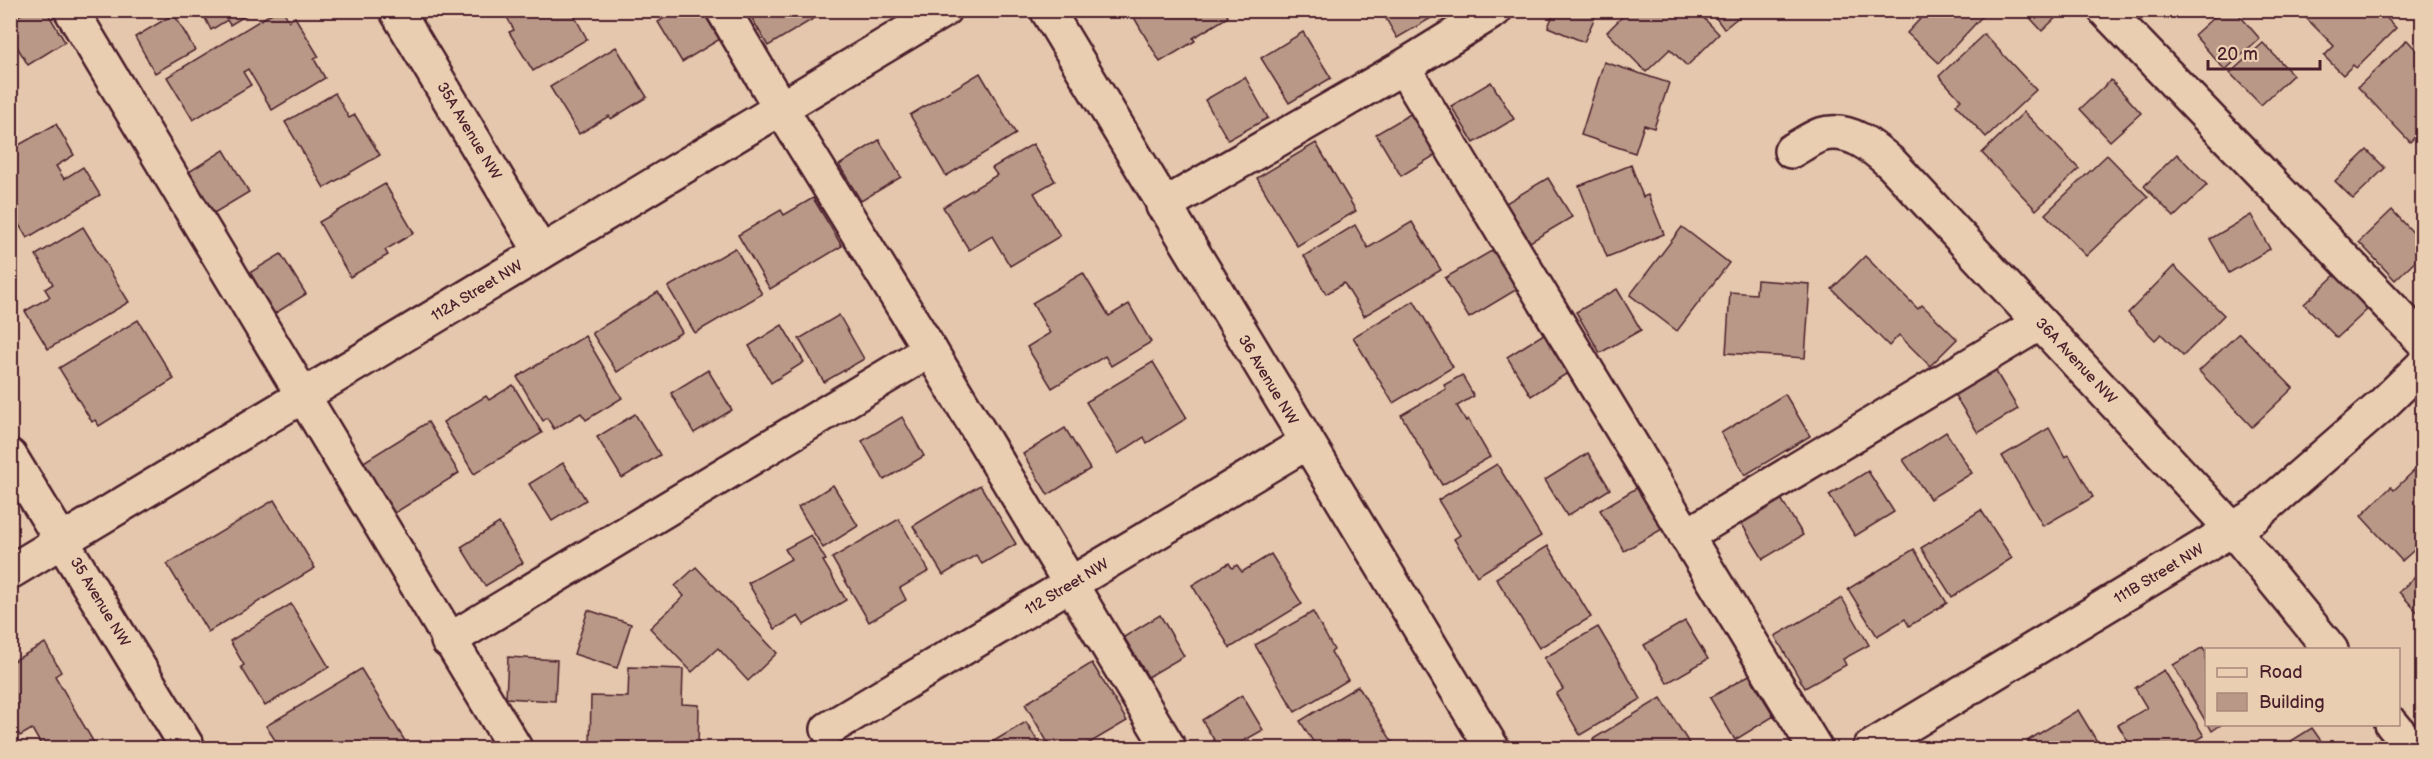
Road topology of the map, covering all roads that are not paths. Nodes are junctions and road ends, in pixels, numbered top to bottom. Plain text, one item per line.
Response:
1 (71, 10) edge
2 (396, 10) edge
3 (723, 10) edge
4 (944, 10) edge
5 (1047, 10) edge
6 (1495, 10) edge
7 (2105, 10) edge
8 (1403, 67) junction
9 (780, 107) junction
10 (1791, 151) dead end
11 (1163, 206) junction
12 (541, 252) junction
13 (2040, 323) junction
14 (2422, 340) edge
15 (930, 350) junction
16 (2422, 366) edge
17 (302, 398) junction
18 (1306, 443) junction
19 (10, 456) edge
20 (2233, 530) junction
21 (1686, 536) junction
22 (63, 541) junction
23 (10, 572) edge
24 (1071, 585) junction
25 (448, 641) junction
26 (2329, 648) edge
27 (2394, 726) edge
28 (828, 729) dead end
29 (188, 748) edge
30 (514, 748) edge
31 (1169, 748) edge
32 (1492, 748) edge
33 (1815, 748) edge
34 (1870, 748) edge
35 (2411, 748) edge

1 - 17 street
2 - 12 street, 35A Avenue NW
3 - 9 street
4 - 9 street, 112A Street NW
5 - 11 street, 36 Avenue NW
6 - 8 street
7 - 14 street
8 - 11 street
8 - 21 street
9 - 12 street, 112A Street NW
9 - 15 street
10 - 13 street, 36A Avenue NW
11 - 18 street, 36 Avenue NW
12 - 17 street, 112A Street NW
13 - 20 street, 36A Avenue NW
13 - 21 street
15 - 24 street
15 - 25 street
16 - 20 street, 111B Street NW
17 - 22 street, 112A Street NW
17 - 25 street
18 - 24 street, 112 Street NW
18 - 32 street, 36 Avenue NW
19 - 22 street, 35 Avenue NW
20 - 26 street, 36A Avenue NW
20 - 34 street, 111B Street NW
21 - 33 street
22 - 23 street, 112A Street NW
22 - 29 street, 35 Avenue NW
24 - 28 street, 112 Street NW
24 - 31 street
25 - 30 street
27 - 35 street

